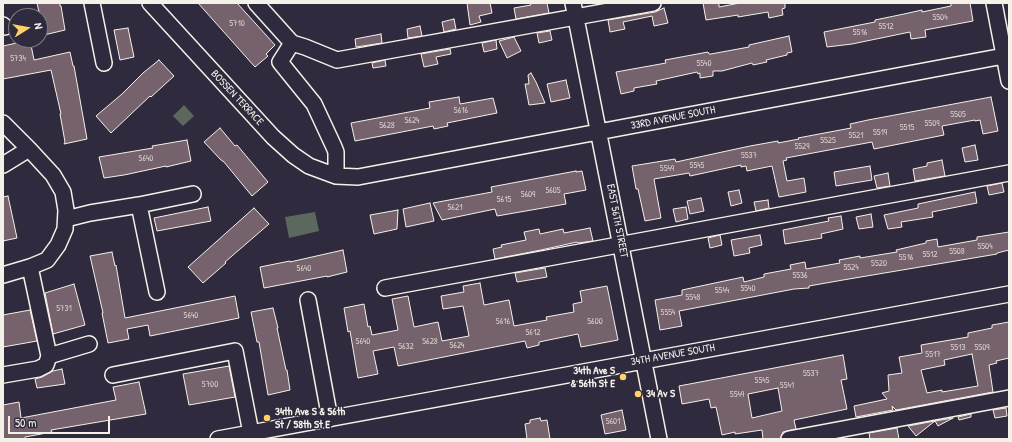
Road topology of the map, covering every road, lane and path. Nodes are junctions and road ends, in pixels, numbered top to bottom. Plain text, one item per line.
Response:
1 (92, 3) edge
2 (150, 3) edge
3 (256, 3) edge
4 (653, 3) edge
5 (994, 3) edge
6 (575, 10) edge
7 (292, 43) junction
8 (1007, 55) edge
9 (104, 63) dead end
10 (1009, 81) edge
11 (3, 123) edge
12 (598, 132) junction
13 (29, 148) junction
14 (3, 165) edge
15 (1009, 173) edge
16 (336, 176) junction
17 (193, 194) dead end
18 (139, 206) junction
19 (66, 219) junction
20 (622, 244) junction
21 (30, 267) junction
22 (7, 274) edge
23 (385, 288) dead end
24 (157, 292) dead end
25 (1009, 294) edge
26 (308, 300) dead end
27 (89, 344) dead end
28 (49, 356) junction
29 (644, 360) junction
30 (3, 375) edge
31 (113, 375) dead end
32 (1009, 398) edge
33 (330, 418) junction
34 (251, 433) junction
35 (218, 439) edge
36 (660, 439) edge
37 (789, 439) edge

1 - 9 street
2 - 16 street, BOSSEN TERRACE
3 - 7 street
4 - 6 street
5 - 8 street
6 - 7 street
6 - 12 street, EAST 56TH STREET
7 - 16 street
8 - 10 street
8 - 12 street, 33RD AVENUE SOUTH
11 - 13 street
12 - 16 street, 33RD AVENUE SOUTH
12 - 20 street, EAST 56TH STREET
13 - 14 street
13 - 19 street
15 - 20 street
17 - 18 street
18 - 19 street
18 - 24 street
19 - 21 street
20 - 23 street
20 - 29 street, EAST 56TH STREET
21 - 22 street
21 - 28 street
25 - 29 street, 34TH AVENUE SOUTH
26 - 33 street
27 - 28 street
28 - 30 street
29 - 33 street, 34TH AVENUE SOUTH
29 - 36 street, EAST 56TH STREET
31 - 34 street
32 - 37 street
33 - 34 street, 34TH AVENUE SOUTH
34 - 35 street, 34TH AVENUE SOUTH

